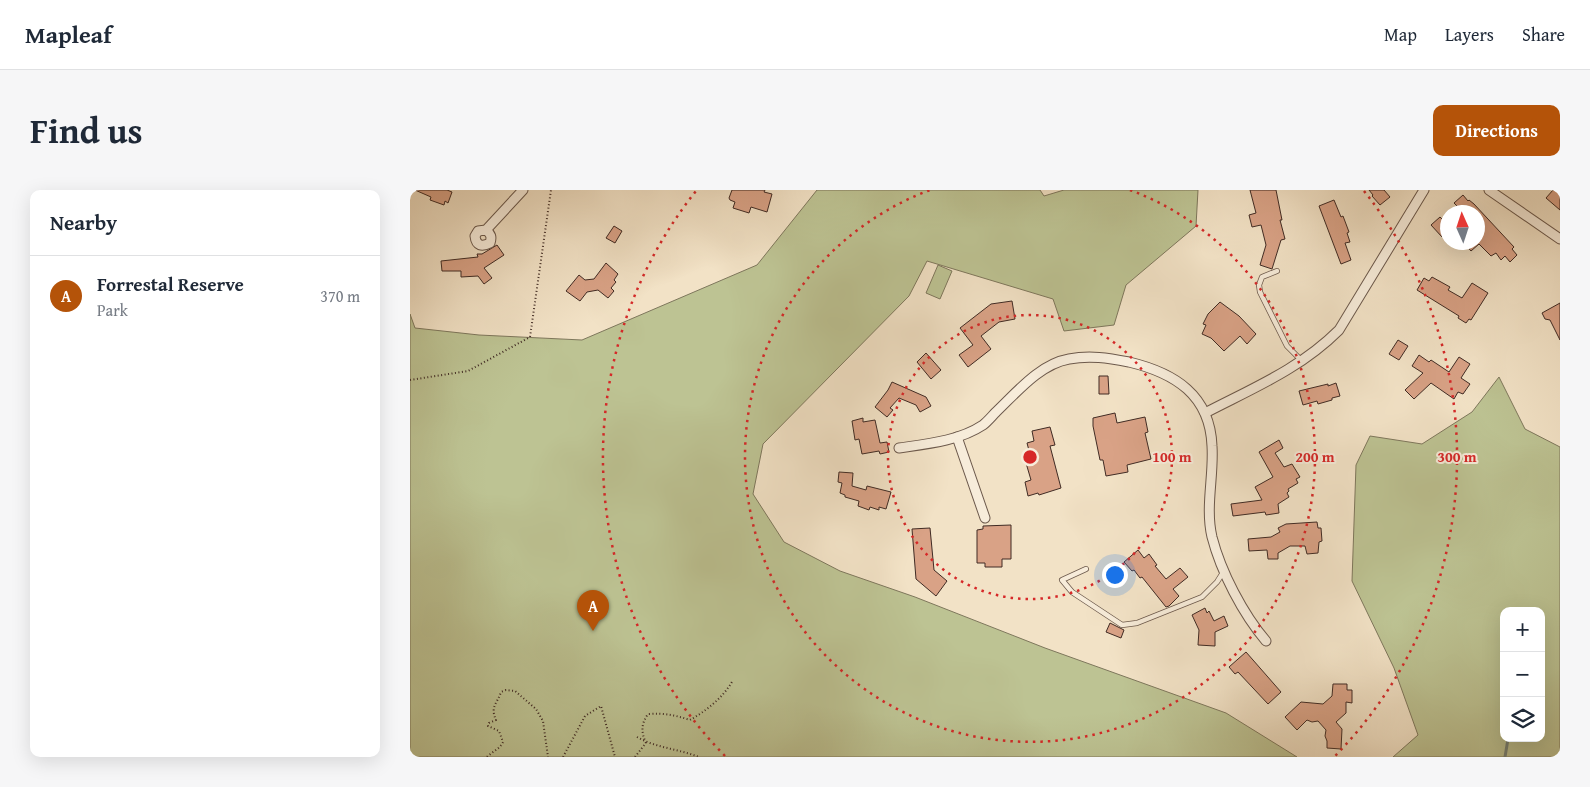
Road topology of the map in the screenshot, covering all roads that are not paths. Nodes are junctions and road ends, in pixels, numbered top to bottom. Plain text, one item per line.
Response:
1 (523, 190) edge
2 (1424, 190) edge
3 (1489, 190) edge
4 (486, 230) dead end
5 (1560, 239) edge
6 (1277, 271) dead end
7 (1303, 362) junction
8 (1205, 413) junction
9 (957, 437) junction
10 (899, 448) dead end
11 (985, 518) dead end
12 (1086, 569) dead end
13 (1224, 571) junction
14 (1266, 641) dead end

1 - 4 street
2 - 7 street
3 - 5 street
6 - 7 lane
7 - 8 street
8 - 9 street
8 - 13 street
9 - 10 street
9 - 11 street
12 - 13 lane
13 - 14 street

